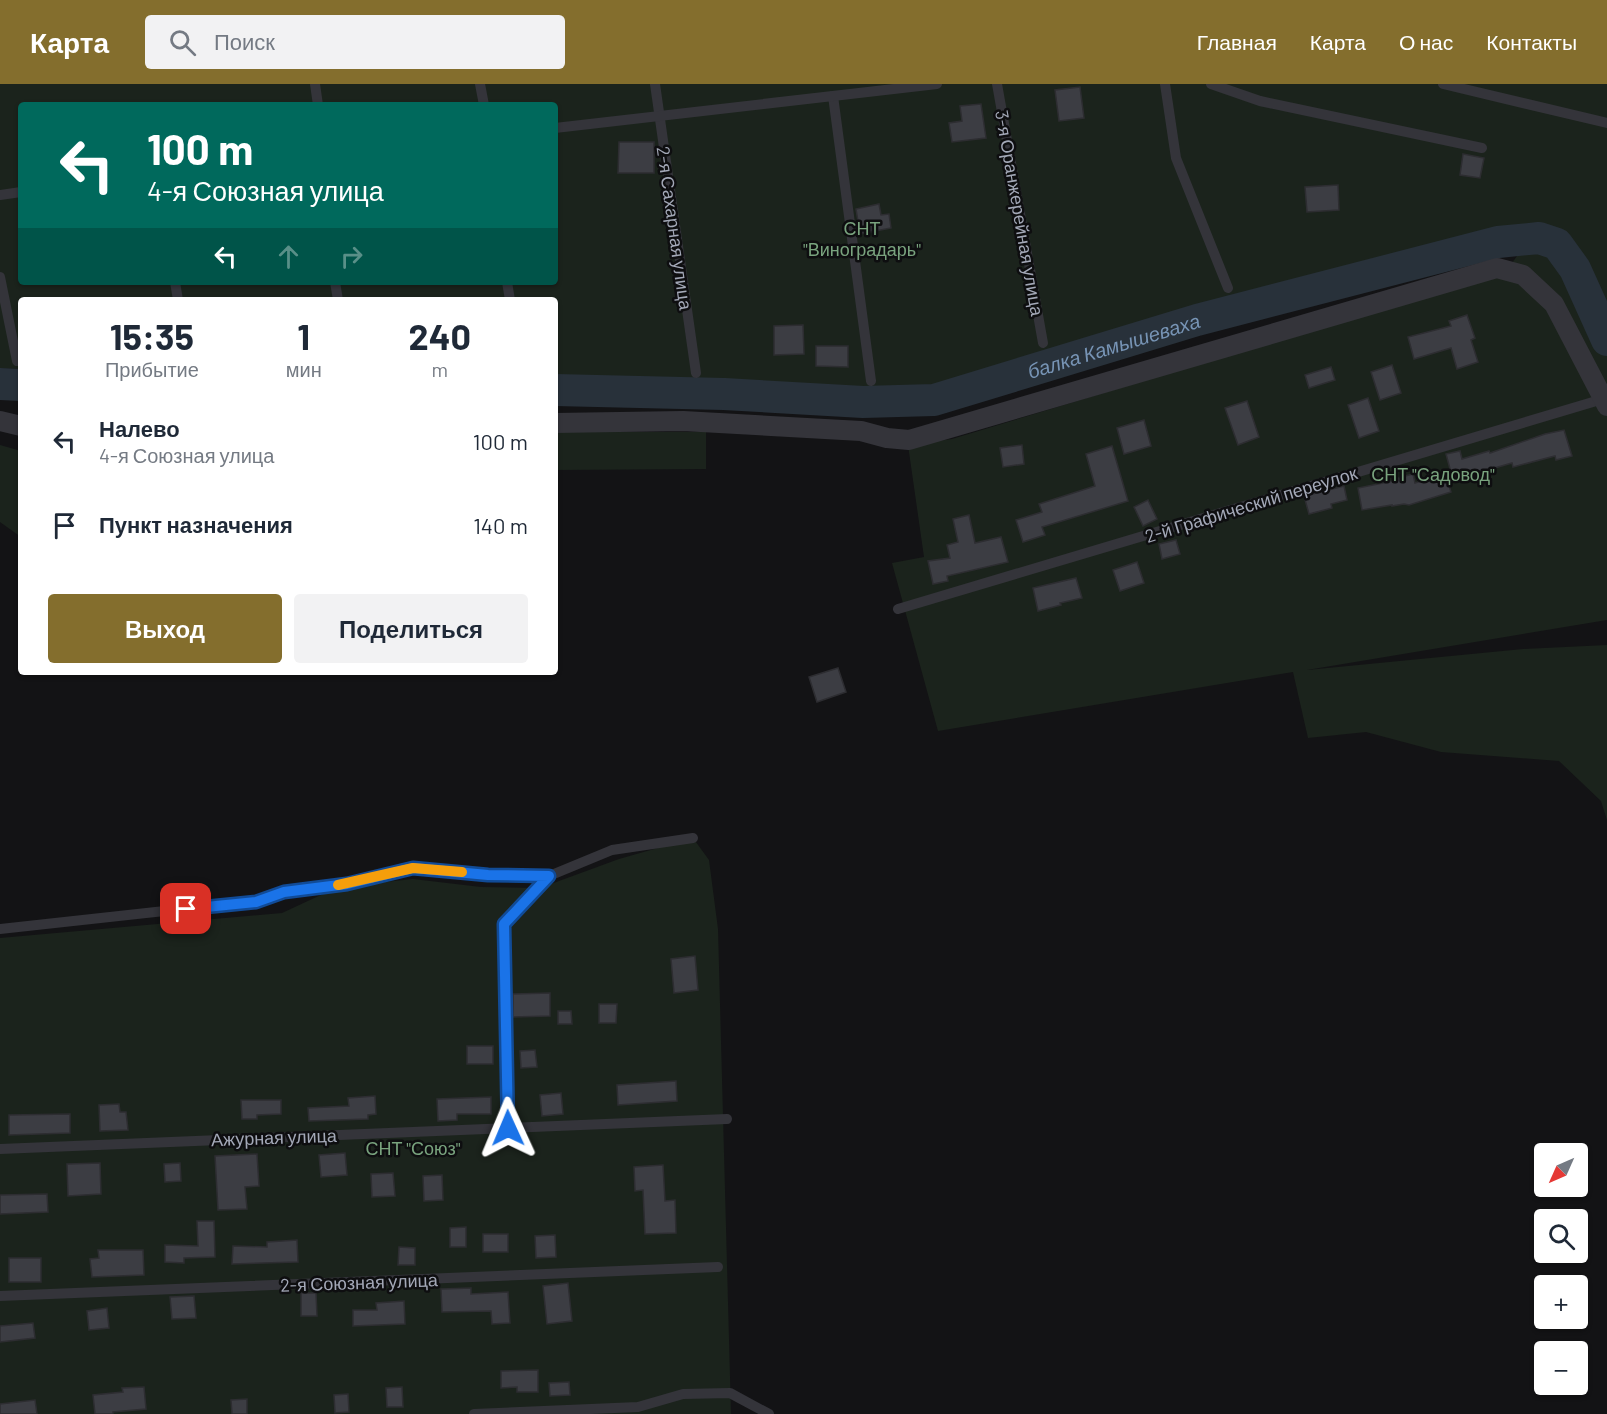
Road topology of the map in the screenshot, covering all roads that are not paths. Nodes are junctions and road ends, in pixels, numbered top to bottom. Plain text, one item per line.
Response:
1 (315, 84) edge
2 (480, 84) edge
3 (655, 84) edge
4 (937, 84) edge
5 (997, 84) edge
6 (1165, 84) edge
7 (1211, 84) edge
8 (1443, 84) edge
9 (892, 86) edge
10 (833, 96) junction
11 (318, 102) edge
12 (483, 102) edge
13 (659, 115) junction
14 (1607, 123) edge
15 (558, 128) edge
16 (1482, 148) dead end
17 (18, 192) edge
18 (0, 195) edge
19 (0, 276) edge
20 (1228, 288) dead end
21 (1043, 343) dead end
22 (17, 361) dead end
23 (696, 373) dead end
24 (871, 381) dead end
25 (1605, 403) edge
26 (0, 421) edge
27 (558, 423) edge
28 (18, 425) edge
29 (898, 609) dead end
30 (693, 838) dead end
31 (549, 876) junction
32 (0, 929) edge
33 (727, 1119) dead end
34 (508, 1128) junction
35 (0, 1149) edge
36 (718, 1268) dead end
37 (0, 1296) edge
38 (474, 1414) edge
39 (769, 1414) edge

1 - 11 lane
2 - 12 lane
3 - 13 lane, 2-я Сахарная улица
4 - 9 lane
5 - 21 lane, 3-я Оранжерейная улица
6 - 20 lane
7 - 16 lane
8 - 14 lane
9 - 10 lane
10 - 13 lane
10 - 24 lane
13 - 15 lane
13 - 23 lane, 2-я Сахарная улица
17 - 18 lane
19 - 22 lane
25 - 27 street
25 - 29 lane, 2-й Графический переулок
26 - 28 street
30 - 31 lane
31 - 32 lane
31 - 34 lane
33 - 34 lane, Ажурная улица
34 - 35 lane, Ажурная улица
36 - 37 lane, 2-я Союзная улица
38 - 39 lane

